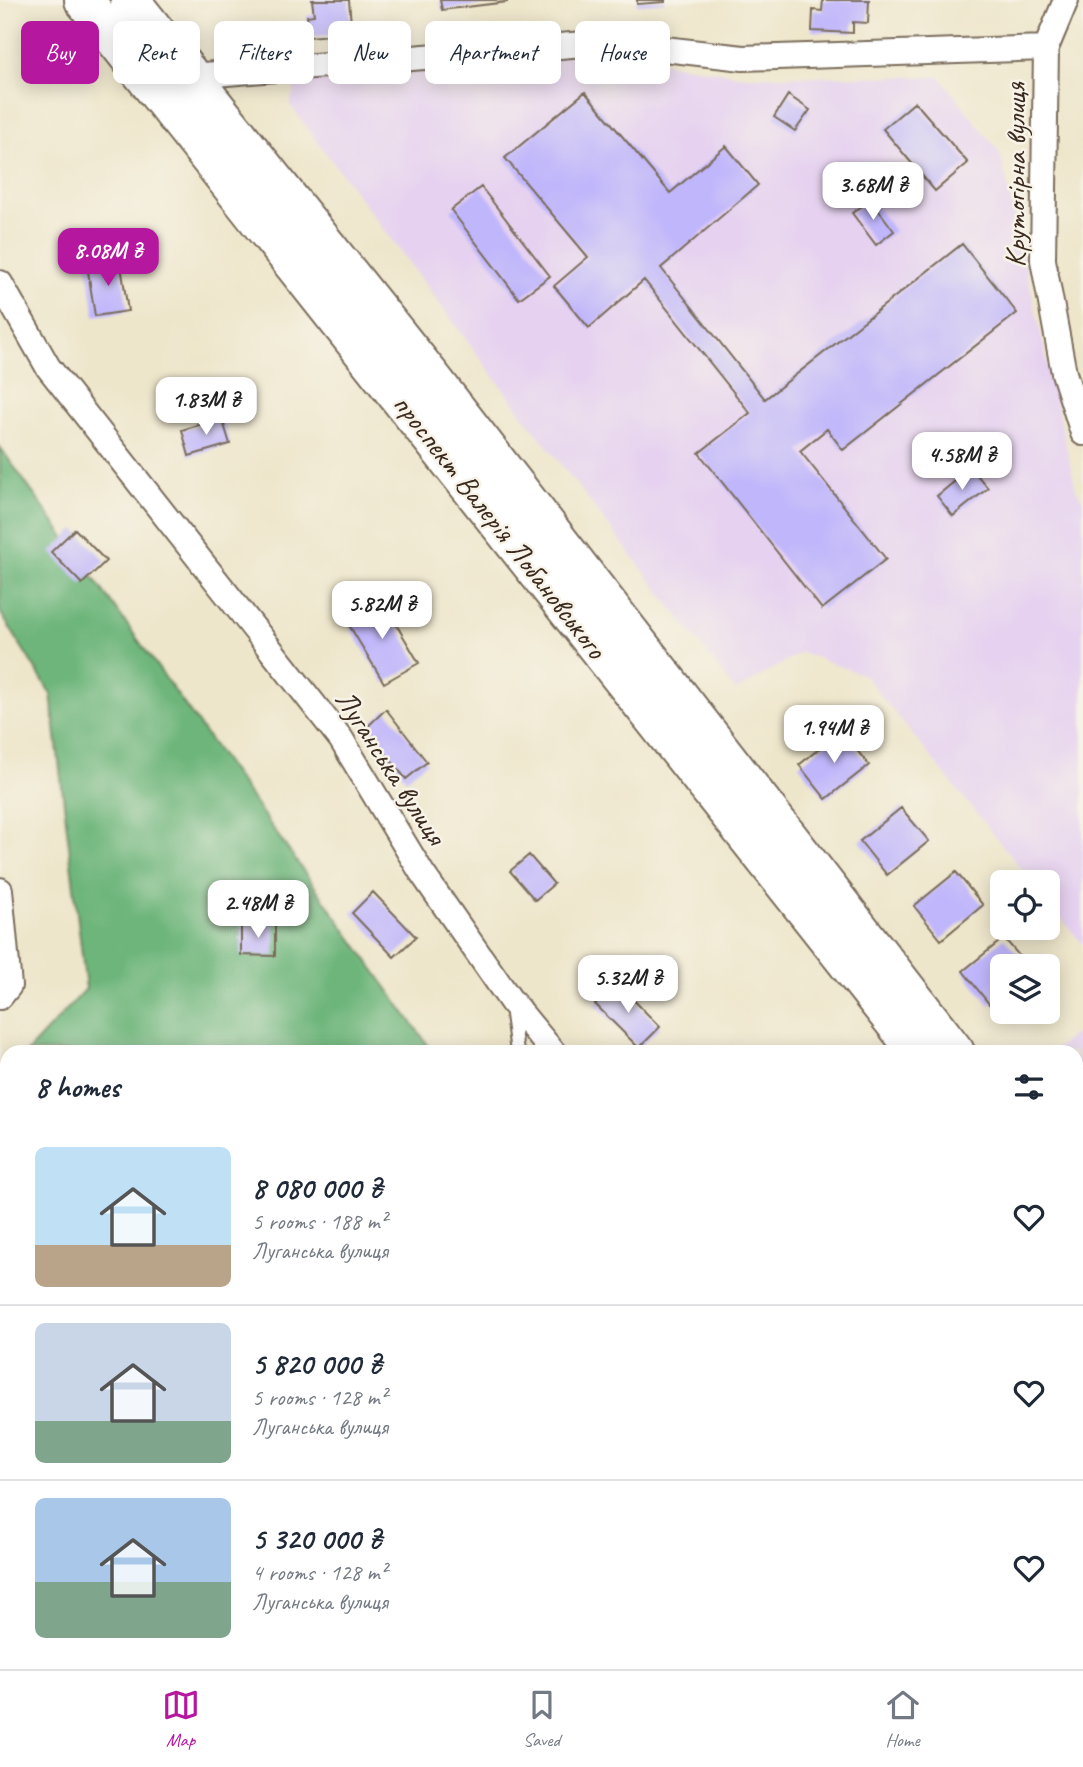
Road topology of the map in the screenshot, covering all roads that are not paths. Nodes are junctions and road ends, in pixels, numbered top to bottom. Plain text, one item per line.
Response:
1 (84, 0) edge
2 (130, 0) edge
3 (1066, 0) edge
4 (147, 21) edge
5 (1046, 48) junction
6 (200, 75) edge
7 (197, 84) edge
8 (0, 283) edge
9 (1083, 433) edge
10 (0, 890) edge
11 (0, 998) edge
12 (511, 1001) junction
13 (516, 1045) edge
14 (547, 1045) edge
15 (912, 1045) edge
16 (951, 1045) edge

1 - 15 main road, проспект Валерія Лобановського
2 - 4 main road, проспект Валерія Лобановського
3 - 5 street, Крутогірна вулиця
5 - 6 street
5 - 9 street, Крутогірна вулиця
7 - 16 main road, проспект Валерія Лобановського
8 - 12 street, Луганська вулиця
10 - 11 street
12 - 13 lane
12 - 14 street, Луганська вулиця

